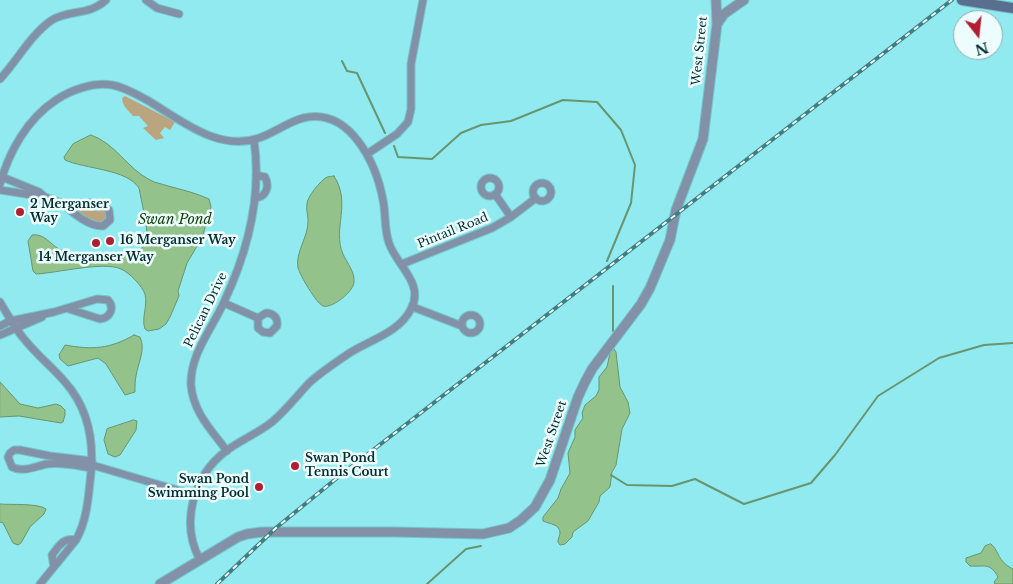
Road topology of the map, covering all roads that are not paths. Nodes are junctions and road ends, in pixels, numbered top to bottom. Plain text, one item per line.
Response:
1 (106, 0) edge
2 (146, 0) edge
3 (423, 0) edge
4 (716, 0) edge
5 (744, 0) edge
6 (962, 0) edge
7 (1013, 8) edge
8 (179, 14) dead end
9 (717, 24) junction
10 (0, 79) edge
11 (254, 140) junction
12 (366, 154) junction
13 (256, 174) junction
14 (1, 181) edge
15 (0, 190) edge
16 (495, 194) dead end
17 (45, 197) junction
18 (255, 198) junction
19 (536, 198) dead end
20 (64, 204) junction
21 (511, 217) junction
22 (402, 264) junction
23 (0, 302) edge
24 (224, 303) junction
25 (413, 307) junction
26 (68, 308) junction
27 (54, 312) junction
28 (258, 318) dead end
29 (10, 321) junction
30 (0, 326) edge
31 (462, 326) dead end
32 (15, 328) junction
33 (0, 334) edge
34 (227, 451) junction
35 (50, 460) junction
36 (92, 465) junction
37 (194, 495) junction
38 (200, 560) junction
39 (40, 584) edge
40 (160, 584) edge

1 - 10 street
2 - 8 street
3 - 12 street
4 - 9 street, West Street
5 - 9 street
6 - 7 main road
9 - 38 street, West Street
11 - 12 street
11 - 13 street, Pelican Drive
11 - 14 street
12 - 22 street
13 - 18 street, Pelican Drive
13 - 18 street
14 - 17 street
15 - 17 street
16 - 21 street
17 - 20 street
18 - 24 street, Pelican Drive
19 - 21 street, Pintail Road
20 - 20 street
21 - 22 street, Pintail Road
22 - 25 street
23 - 29 street
24 - 28 street
24 - 34 street, Pelican Drive
25 - 31 street
25 - 34 street
26 - 26 street
26 - 27 street
27 - 29 street
27 - 32 street
29 - 30 street
29 - 32 street
32 - 33 street
32 - 36 street
34 - 37 street
35 - 35 street
35 - 36 street
36 - 37 street
36 - 39 street
37 - 38 street
38 - 40 street, West Street

